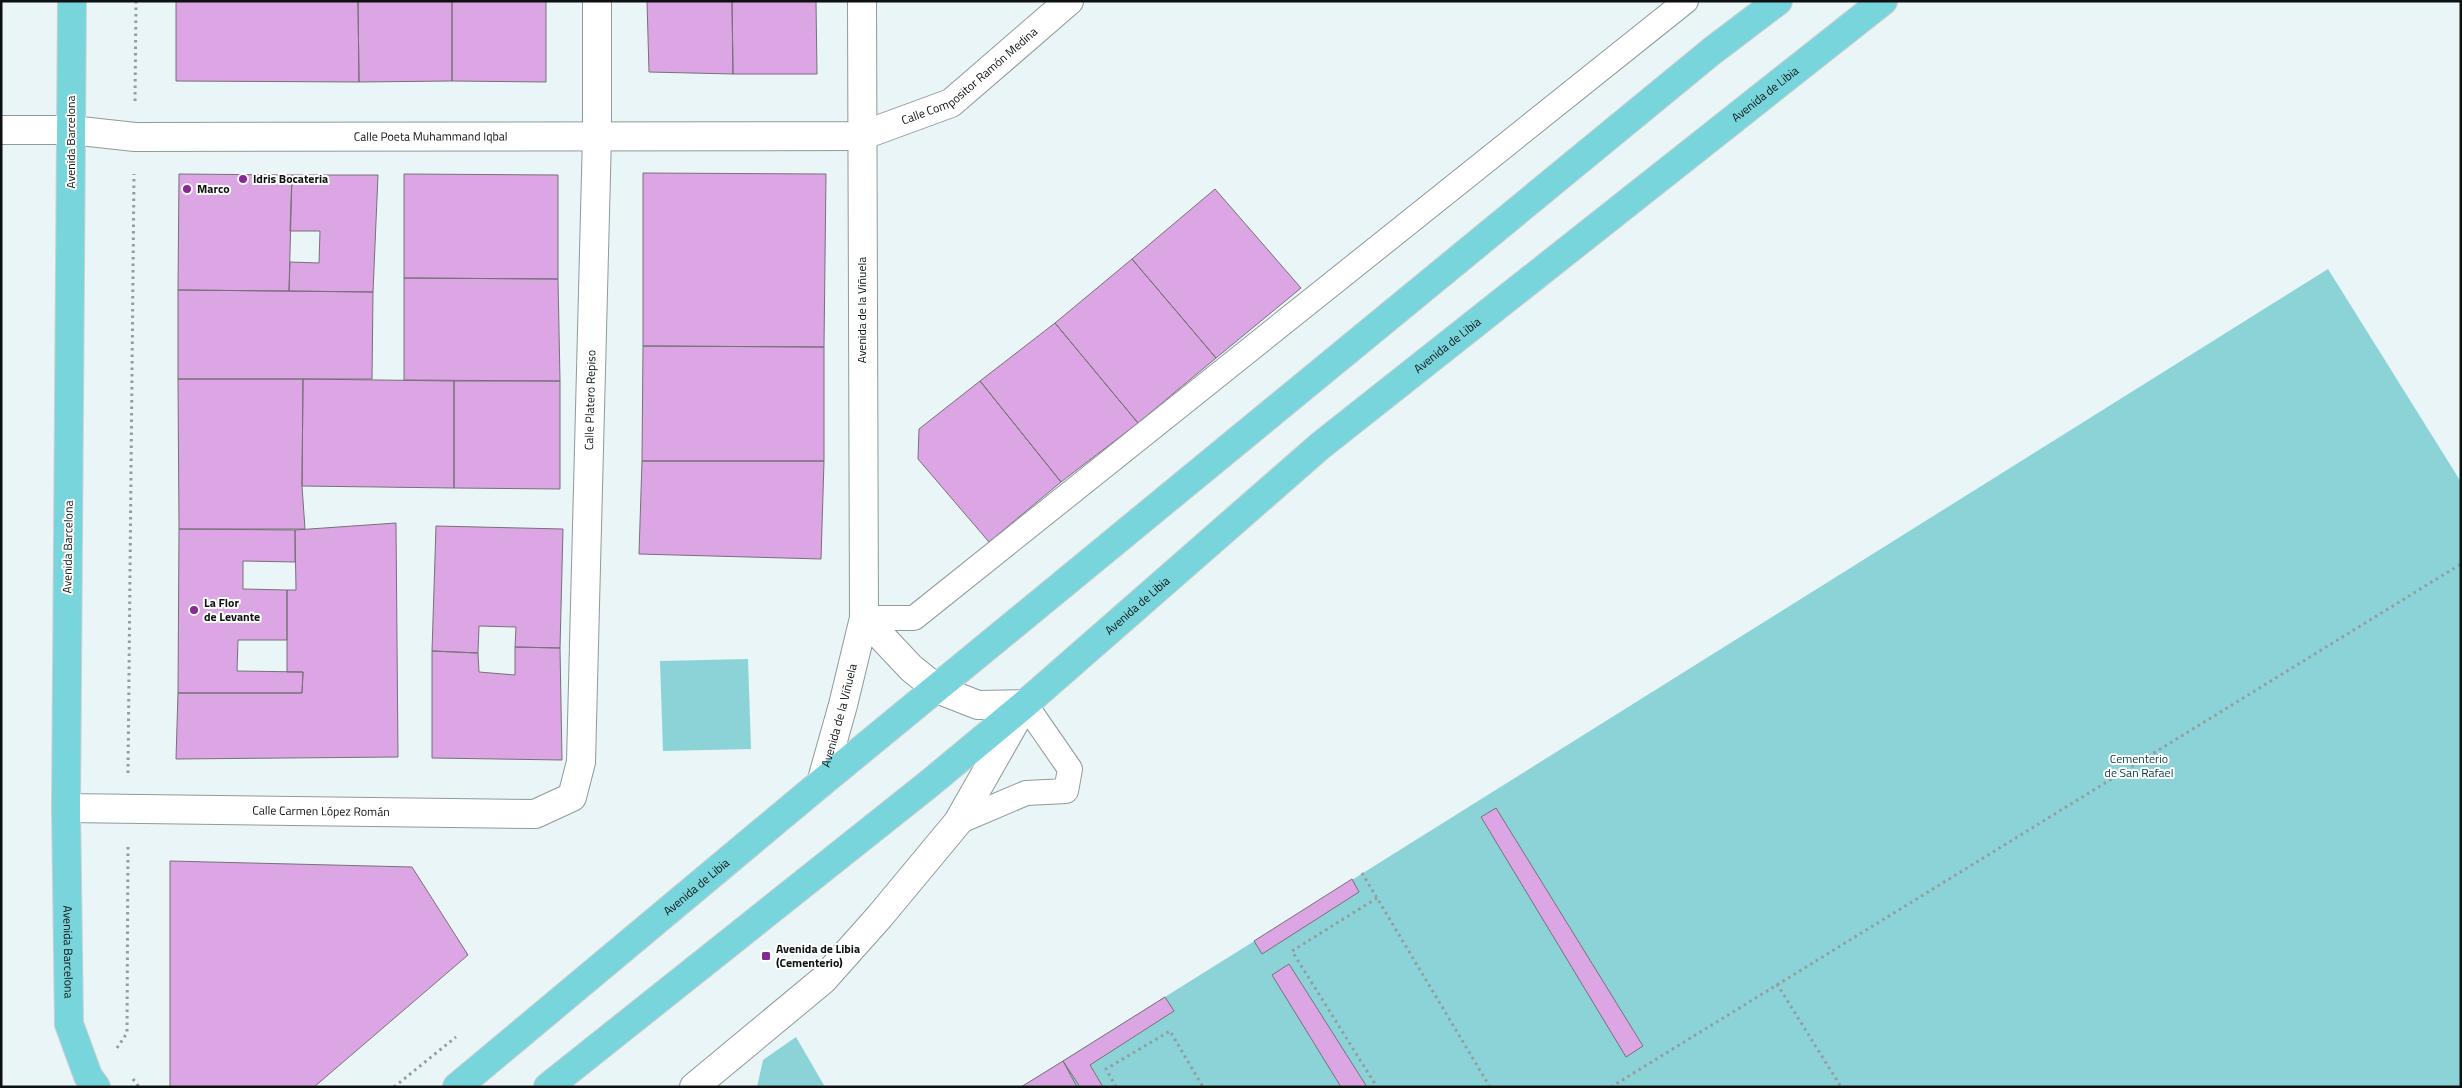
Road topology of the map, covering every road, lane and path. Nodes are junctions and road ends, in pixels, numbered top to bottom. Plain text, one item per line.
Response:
1 (72, 1) edge
2 (136, 1) edge
3 (597, 1) edge
4 (862, 1) edge
5 (1069, 1) edge
6 (1686, 1) edge
7 (1778, 1) edge
8 (1884, 1) edge
9 (1, 130) edge
10 (71, 130) junction
11 (597, 135) junction
12 (135, 136) junction
13 (861, 136) junction
14 (2461, 564) edge
15 (864, 618) junction
16 (937, 689) junction
17 (1025, 704) junction
18 (821, 783) junction
19 (572, 798) joint
20 (66, 808) junction
21 (128, 811) junction
22 (958, 822) junction
23 (1362, 873) dead end
24 (1376, 898) junction
25 (1777, 984) junction
26 (114, 1053) dead end
27 (129, 1073) dead end
28 (96, 1087) edge
29 (139, 1087) edge
30 (457, 1087) edge
31 (548, 1087) edge
32 (694, 1087) edge
33 (1116, 1087) edge
34 (1203, 1087) edge
35 (1377, 1087) edge
36 (1490, 1087) edge
37 (1611, 1087) edge
38 (1841, 1087) edge

1 - 10 main road, Avenida Barcelona
2 - 12 path
3 - 11 street, Calle Platero Repiso
4 - 13 street, Avenida de la Viñuela
5 - 13 street, Calle Compositor Ramón Medina
6 - 15 lane
7 - 16 main road, Avenida de Libia
8 - 17 main road, Avenida de Libia
9 - 10 street, Calle Poeta Muhammand Iqbal
10 - 12 street, Calle Poeta Muhammand Iqbal
10 - 20 main road, Avenida Barcelona
11 - 12 street, Calle Poeta Muhammand Iqbal
11 - 13 street, Calle Poeta Muhammand Iqbal
11 - 19 street, Calle Platero Repiso
12 - 21 path
13 - 15 street, Avenida de la Viñuela
14 - 25 path
15 - 16 street
15 - 18 street, Avenida de la Viñuela
16 - 17 street
16 - 18 main road, Avenida de Libia
17 - 22 street, Avenida de Libia
17 - 22 lane
17 - 31 main road, Avenida de Libia
18 - 30 main road, Avenida de Libia
19 - 21 street, Calle Carmen López Román
20 - 21 street, Calle Carmen López Román
20 - 28 main road, Avenida Barcelona
21 - 26 path
22 - 32 street, Avenida de Libia
23 - 24 path
24 - 35 path
24 - 36 path
25 - 37 path
25 - 38 path
27 - 29 path
33 - 34 path

